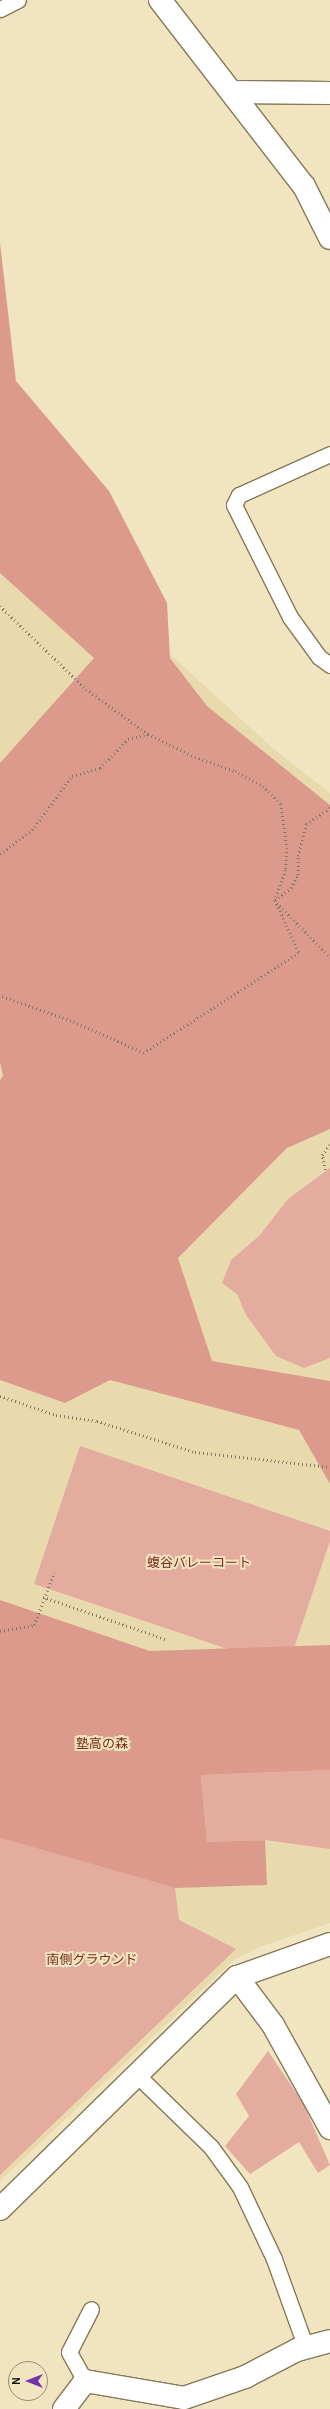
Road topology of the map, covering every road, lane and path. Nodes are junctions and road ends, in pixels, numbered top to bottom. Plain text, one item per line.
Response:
1 (18, 0) edge
2 (160, 0) edge
3 (0, 9) edge
4 (232, 92) junction
5 (330, 93) edge
6 (330, 238) edge
7 (330, 454) edge
8 (0, 606) edge
9 (330, 665) edge
10 (148, 734) junction
11 (330, 808) edge
12 (0, 854) edge
13 (275, 900) junction
14 (330, 957) edge
15 (0, 996) edge
16 (330, 1144) edge
17 (325, 1170) dead end
18 (0, 1396) edge
19 (330, 1467) edge
20 (54, 1573) dead end
21 (43, 1597) junction
22 (0, 1631) edge
23 (166, 1639) dead end
24 (330, 1944) edge
25 (237, 1977) junction
26 (137, 2075) junction
27 (330, 2128) edge
28 (0, 2209) edge
29 (91, 2309) dead end
30 (330, 2341) edge
31 (306, 2348) junction
32 (85, 2381) junction
33 (64, 2409) edge

1 - 3 lane
2 - 4 street
4 - 5 street
4 - 6 street
7 - 9 lane
8 - 10 path
10 - 12 path
10 - 13 path
11 - 13 path
13 - 14 path
13 - 15 path
16 - 17 path
18 - 19 path
20 - 21 path
21 - 22 path
21 - 23 path
24 - 25 street
25 - 26 street
25 - 27 street
26 - 28 street
26 - 31 lane
29 - 32 lane
30 - 31 street
31 - 32 street
32 - 33 street

